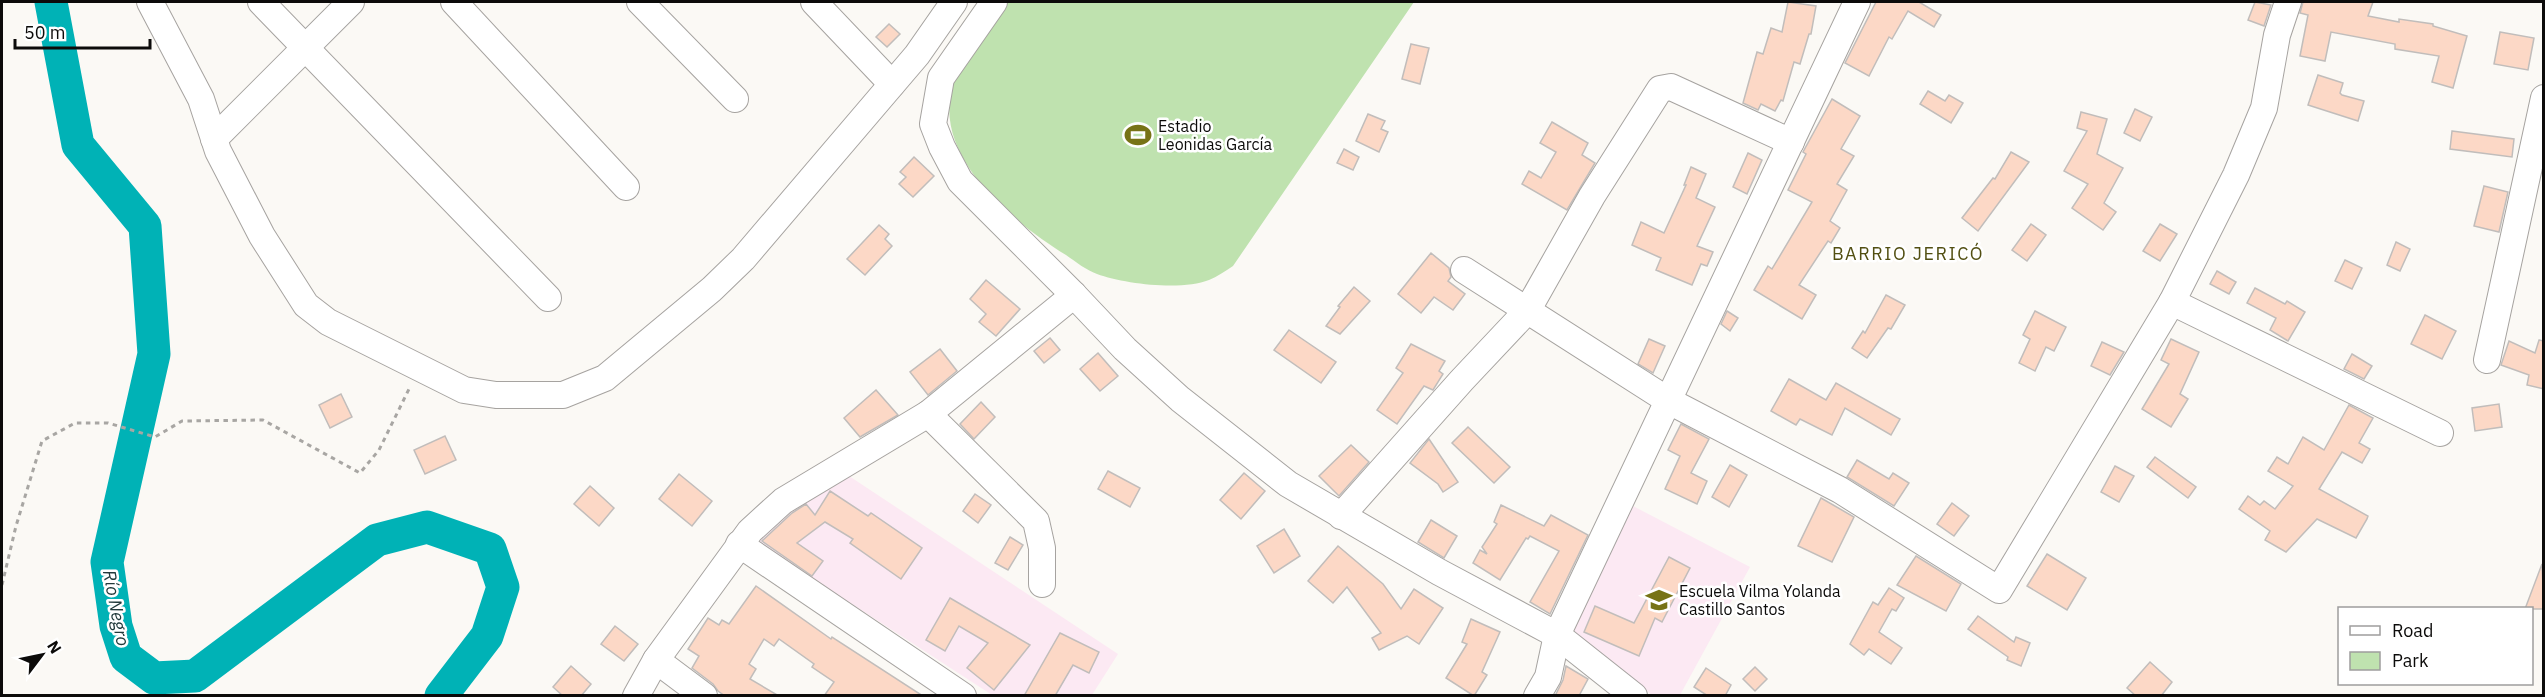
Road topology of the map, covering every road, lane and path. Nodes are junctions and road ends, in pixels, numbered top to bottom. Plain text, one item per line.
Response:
1 (150, 2) edge
2 (261, 2) edge
3 (351, 2) edge
4 (454, 2) edge
5 (640, 2) edge
6 (814, 2) edge
7 (954, 2) edge
8 (994, 2) edge
9 (1857, 2) edge
10 (2288, 2) edge
11 (306, 47) junction
12 (892, 84) junction
13 (2544, 98) edge
14 (735, 99) dead end
15 (214, 139) junction
16 (1791, 142) junction
17 (626, 188) dead end
18 (1464, 270) dead end
19 (1074, 295) junction
20 (548, 298) dead end
21 (2172, 302) junction
22 (1527, 311) junction
23 (2487, 360) dead end
24 (419, 368) junction
25 (1669, 401) junction
26 (928, 414) junction
27 (2440, 433) dead end
28 (1341, 516) junction
29 (739, 544) junction
30 (1042, 584) dead end
31 (2, 585) edge
32 (1557, 635) junction
33 (642, 682) edge
34 (704, 696) edge
35 (963, 696) edge
36 (1537, 696) edge
37 (1634, 696) edge

1 - 15 street
2 - 11 street
3 - 11 street
4 - 17 street
5 - 14 street
6 - 12 street
7 - 12 street
8 - 19 street
9 - 16 street
10 - 21 street
11 - 15 street
11 - 20 street
12 - 24 street
13 - 23 street
15 - 24 street
16 - 22 street
16 - 25 street
18 - 22 street
19 - 26 street
19 - 28 street
21 - 25 street
21 - 27 street
22 - 25 street
22 - 28 street
24 - 31 path
25 - 32 street
26 - 29 street
26 - 30 street
28 - 32 street
29 - 33 street
29 - 35 street
32 - 36 street
32 - 37 street
33 - 34 street

